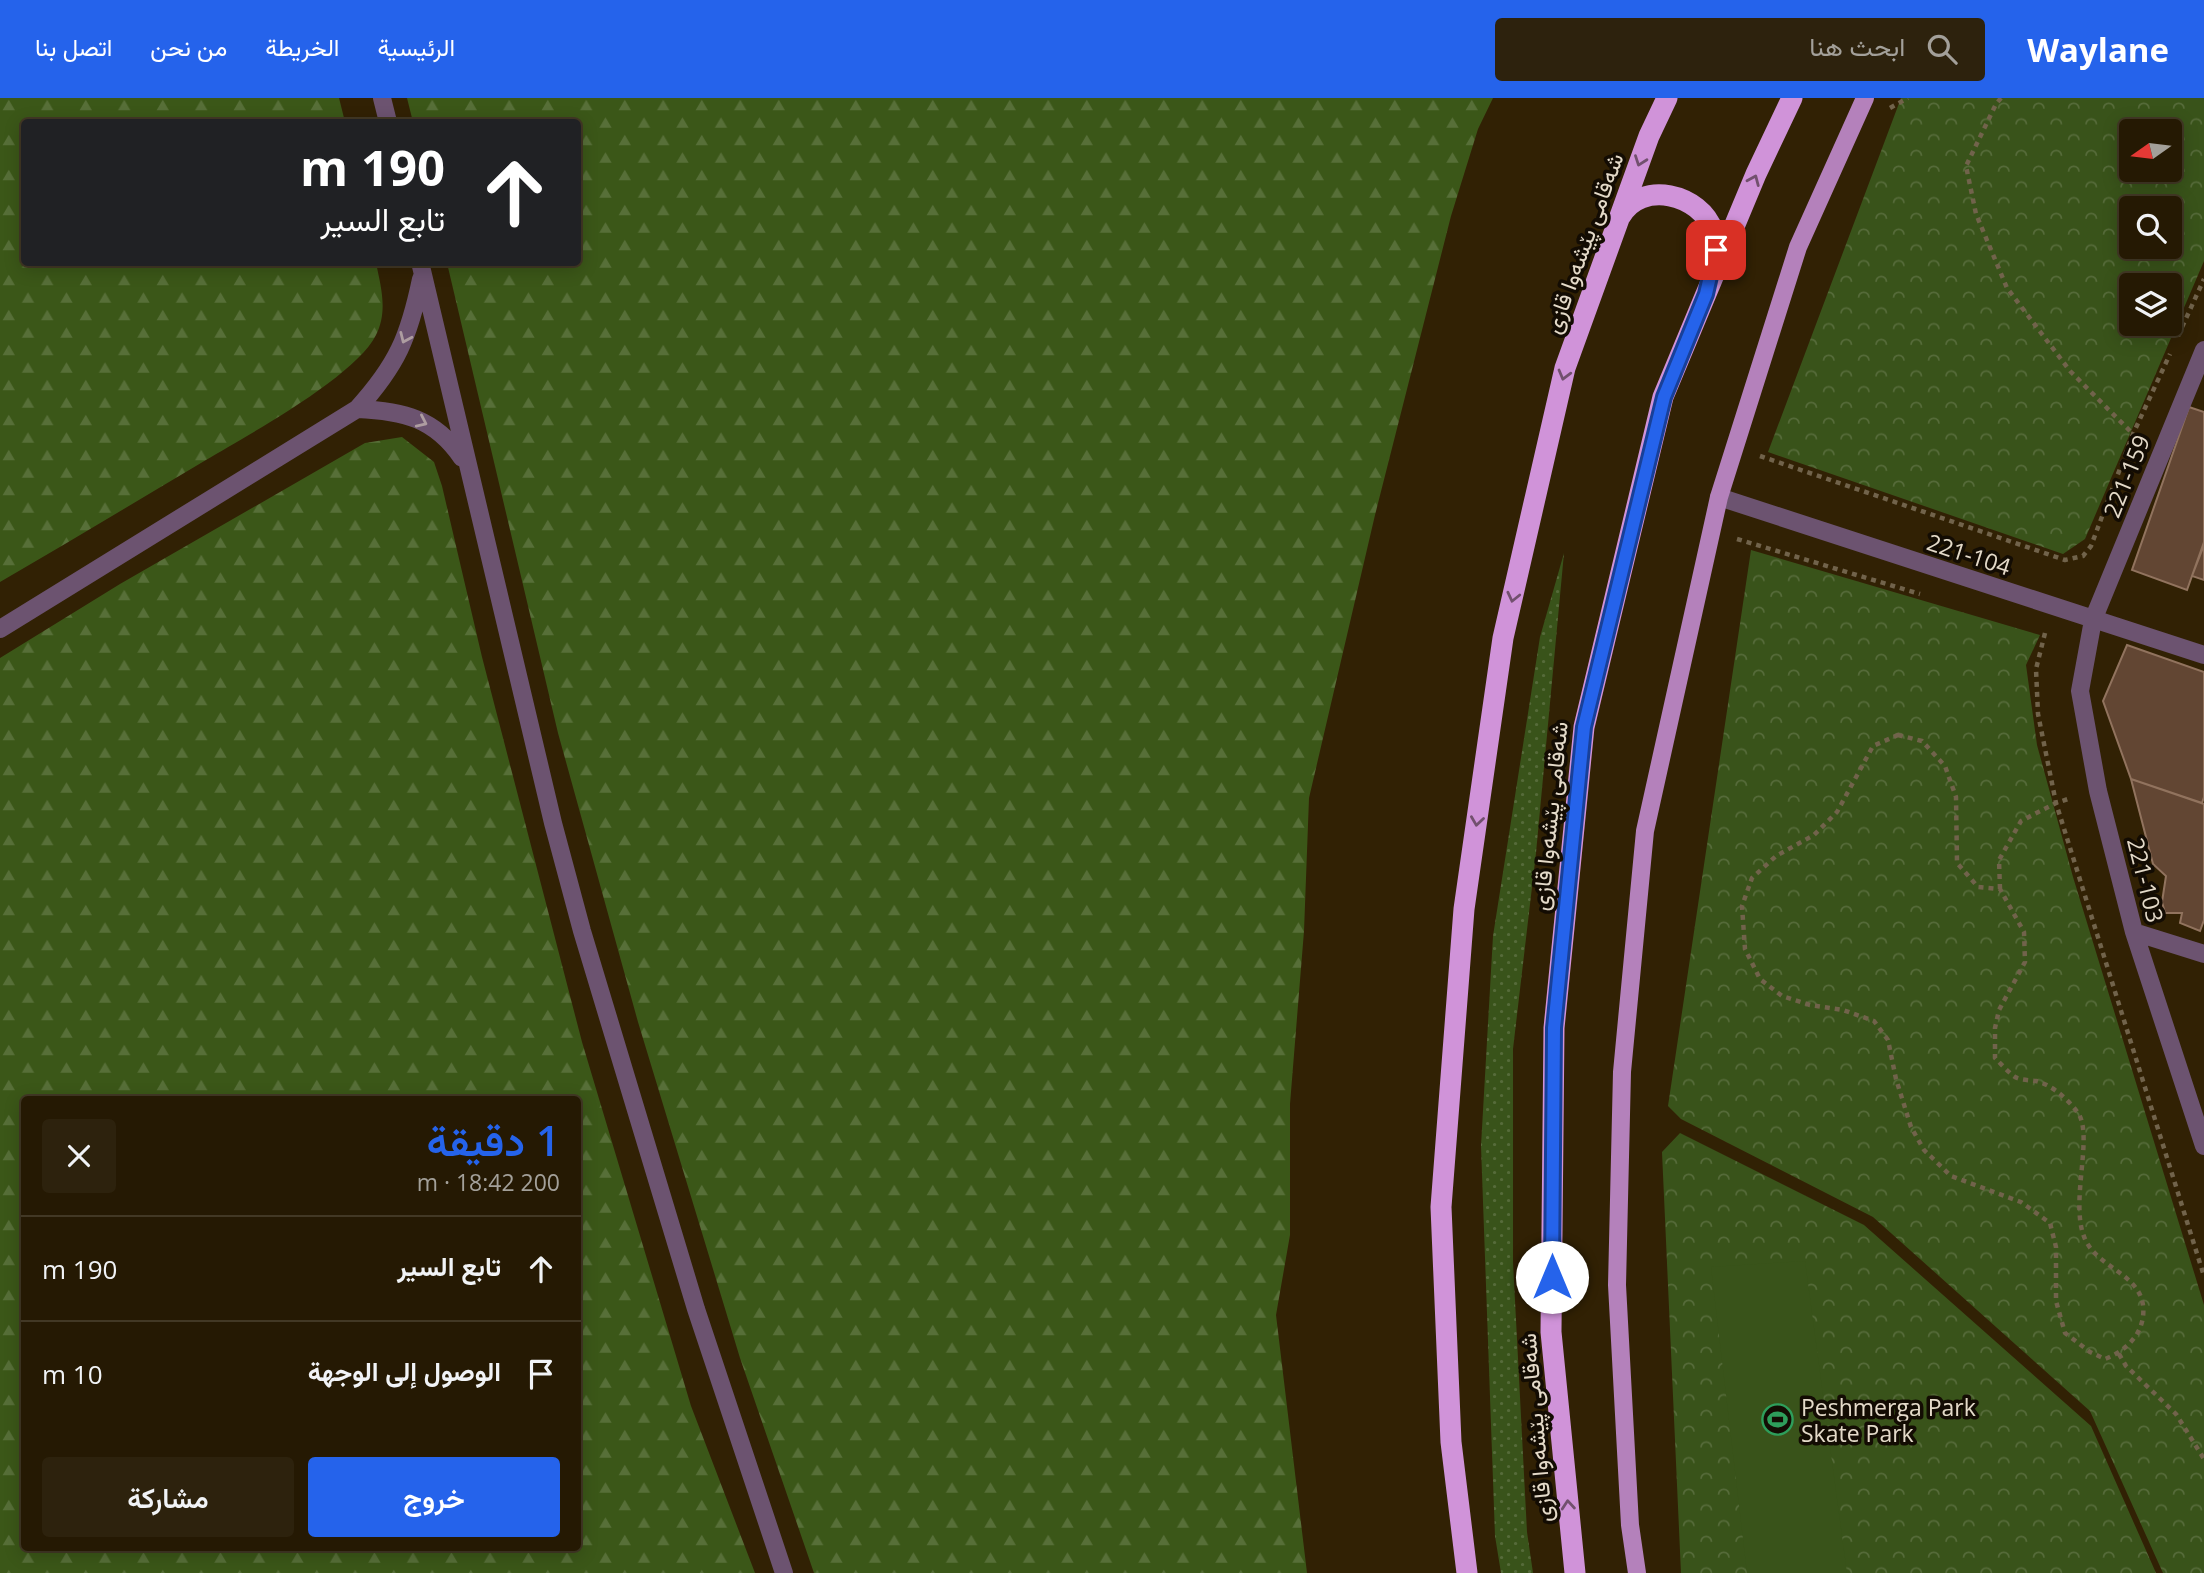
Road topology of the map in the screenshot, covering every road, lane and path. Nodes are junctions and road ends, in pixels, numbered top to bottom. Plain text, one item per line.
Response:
1 (382, 98) edge
2 (1667, 98) edge
3 (1792, 98) edge
4 (1865, 98) edge
5 (1908, 98) edge
6 (2001, 98) edge
7 (1883, 112) dead end
8 (387, 119) edge
9 (1619, 219) junction
10 (421, 267) edge
11 (2204, 279) edge
12 (1706, 294) junction
13 (2177, 338) dead end
14 (2171, 350) dead end
15 (2204, 350) edge
16 (357, 409) junction
17 (2133, 434) junction
18 (1759, 456) dead end
19 (469, 468) junction
20 (1719, 497) junction
21 (1737, 538) dead end
22 (1930, 598) dead end
23 (2093, 621) junction
24 (0, 629) edge
25 (2034, 629) dead end
26 (2204, 655) edge
27 (2098, 791) junction
28 (2056, 803) junction
29 (2000, 889) junction
30 (2134, 932) junction
31 (2204, 954) edge
32 (2204, 1146) edge
33 (2204, 1276) edge
34 (2119, 1354) junction
35 (2204, 1459) edge
36 (784, 1573) edge
37 (1467, 1573) edge
38 (1574, 1573) edge
39 (1637, 1573) edge

1 - 8 street
2 -> 9 highway, شەقامی پێشەوا قازی
12 -> 3 highway, شەقامی پێشەوا قازی
4 - 20 main road
5 - 7 path
6 - 17 path
9 - 12 highway
9 -> 37 highway, شەقامی پێشەوا قازی
10 -> 16 street
10 - 19 street
11 - 13 path
38 -> 12 highway, شەقامی پێشەوا قازی
14 - 17 path
15 - 23 street, 221-159
16 -> 19 street
16 - 24 street
17 - 18 path
19 - 36 street
20 - 23 street, 221-104
20 - 39 main road
21 - 22 path
23 - 26 street, 221-104
23 - 27 street, 221-103
25 - 28 path
27 - 28 path
27 - 30 street, 221-103
28 - 29 path
28 - 33 path
29 - 34 path
29 - 34 path
30 - 31 street
30 - 32 street, 221-103
34 - 35 path

